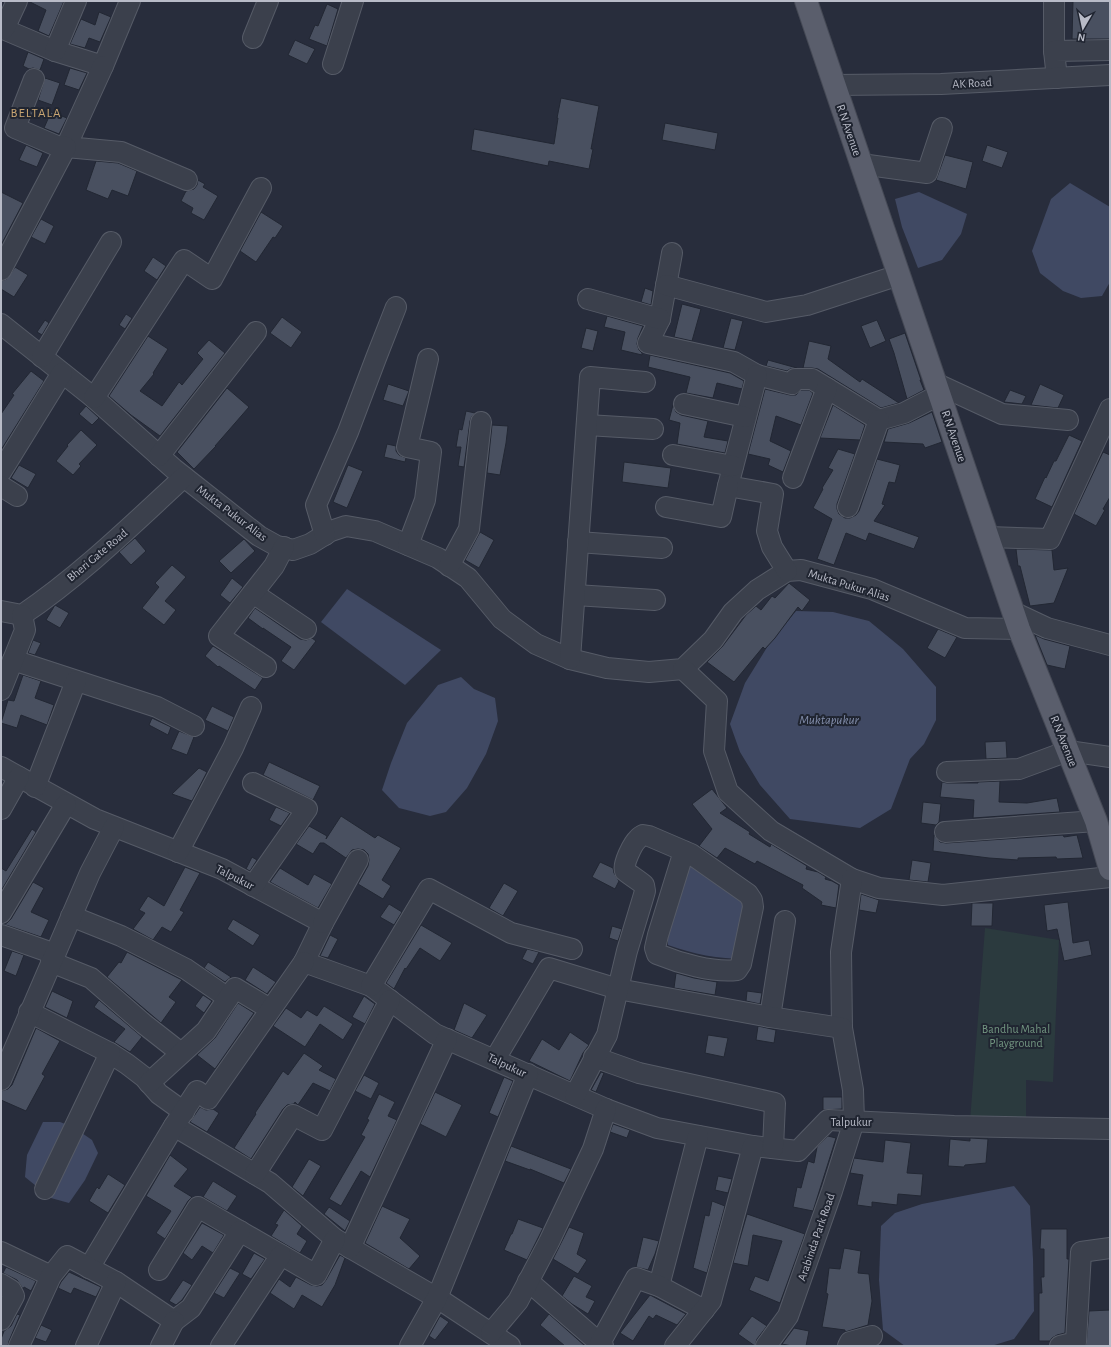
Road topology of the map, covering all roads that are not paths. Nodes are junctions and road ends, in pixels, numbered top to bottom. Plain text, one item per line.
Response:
1 (17, 1) edge
2 (76, 1) edge
3 (130, 1) edge
4 (268, 1) edge
5 (353, 1) edge
6 (806, 1) edge
7 (1054, 1) edge
8 (2, 29) edge
9 (253, 38) dead end
10 (1110, 50) edge
11 (55, 51) junction
12 (1054, 51) junction
13 (333, 64) dead end
14 (103, 66) junction
15 (1110, 75) edge
16 (34, 78) dead end
17 (1057, 78) junction
18 (834, 86) junction
19 (8, 125) edge
20 (942, 128) dead end
21 (66, 147) junction
22 (861, 164) junction
23 (187, 180) dead end
24 (261, 188) dead end
25 (111, 242) dead end
26 (672, 253) dead end
27 (1, 270) edge
28 (899, 275) junction
29 (666, 285) junction
30 (588, 299) dead end
31 (396, 307) dead end
32 (660, 319) junction
33 (1, 324) edge
34 (256, 332) dead end
35 (42, 357) junction
36 (428, 359) dead end
37 (62, 373) junction
38 (756, 375) junction
39 (645, 382) dead end
40 (827, 388) junction
41 (938, 389) junction
42 (94, 398) junction
43 (684, 404) dead end
44 (1110, 409) edge
45 (745, 417) junction
46 (879, 420) junction
47 (1068, 420) dead end
48 (481, 422) dead end
49 (587, 425) junction
50 (653, 429) dead end
51 (673, 455) dead end
52 (159, 456) junction
53 (733, 466) junction
54 (1, 472) edge
55 (184, 477) junction
56 (793, 478) dead end
57 (728, 486) junction
58 (666, 507) dead end
59 (848, 507) dead end
60 (325, 535) junction
61 (988, 537) junction
62 (578, 542) junction
63 (408, 545) junction
64 (284, 547) junction
65 (662, 548) dead end
66 (449, 566) junction
67 (787, 571) junction
68 (253, 593) junction
69 (575, 595) junction
70 (655, 600) dead end
71 (1, 610) edge
72 (22, 615) junction
73 (1016, 621) junction
74 (306, 629) dead end
75 (1110, 645) edge
76 (570, 659) junction
77 (13, 660) junction
78 (266, 667) dead end
79 (683, 669) junction
80 (76, 681) junction
81 (1, 690) edge
82 (251, 707) dead end
83 (194, 726) dead end
84 (1068, 751) junction
85 (1110, 757) edge
86 (1, 767) edge
87 (947, 772) dead end
88 (27, 782) junction
89 (253, 783) dead end
90 (66, 804) junction
91 (1, 809) edge
92 (1101, 826) edge
93 (114, 827) junction
94 (945, 832) dead end
95 (684, 851) junction
96 (178, 852) junction
97 (358, 860) dead end
98 (1110, 869) edge
99 (1110, 877) edge
100 (852, 879) junction
101 (253, 886) junction
102 (1, 913) edge
103 (71, 916) junction
104 (785, 921) dead end
105 (323, 923) junction
106 (1, 934) edge
107 (572, 949) dead end
108 (53, 958) junction
109 (304, 962) junction
110 (371, 986) junction
111 (618, 990) junction
112 (228, 998) junction
113 (390, 1000) junction
114 (270, 1009) junction
115 (30, 1012) junction
116 (770, 1017) junction
117 (842, 1028) junction
118 (448, 1039) junction
119 (110, 1053) junction
120 (181, 1053) junction
121 (594, 1057) junction
122 (496, 1059) junction
123 (528, 1074) junction
124 (1, 1080) edge
125 (149, 1083) junction
126 (575, 1095) junction
127 (606, 1109) junction
128 (179, 1119) junction
129 (854, 1121) junction
130 (1110, 1129) edge
131 (698, 1136) junction
132 (763, 1147) junction
133 (255, 1174) junction
134 (45, 1188) dead end
135 (240, 1231) junction
136 (343, 1244) junction
137 (1110, 1248) edge
138 (1, 1252) edge
139 (281, 1255) junction
140 (89, 1268) junction
141 (159, 1270) dead end
142 (51, 1276) junction
143 (528, 1281) junction
144 (116, 1282) junction
145 (1, 1284) edge
146 (659, 1286) junction
147 (436, 1298) junction
148 (704, 1310) junction
149 (1, 1320) edge
150 (174, 1321) junction
151 (491, 1333) junction
152 (872, 1336) dead end
153 (602, 1345) edge
154 (19, 1346) edge
155 (86, 1346) edge
156 (160, 1346) edge
157 (221, 1346) edge
158 (410, 1346) edge
159 (510, 1346) edge
160 (675, 1346) edge
161 (766, 1346) edge
162 (848, 1346) edge
163 (1060, 1346) edge

1 - 8 street
2 - 11 street
3 - 14 street
4 - 9 street
5 - 13 street
6 - 18 main road, R N Avenue
7 - 12 street
8 - 11 street
10 - 12 street
11 - 14 street
12 - 17 street
14 - 21 street
15 - 17 street, AK Road
16 - 19 street
17 - 18 street, AK Road
18 - 22 main road, R N Avenue
19 - 21 street
20 - 22 street
21 - 23 street
21 - 27 street
22 - 28 main road, R N Avenue
24 - 42 street
25 - 35 street
26 - 29 street
28 - 29 street
28 - 41 main road, R N Avenue
29 - 32 street
30 - 32 street
31 - 60 street
32 - 38 street
33 - 35 street, Mukta Pukur Alias
34 - 52 street
35 - 37 street, Mukta Pukur Alias
36 - 63 street
37 - 42 street, Mukta Pukur Alias
37 - 54 street
38 - 40 street
38 - 45 street
39 - 49 street
40 - 46 street
40 - 56 street
41 - 46 street
41 - 47 street
41 - 61 main road, R N Avenue
42 - 52 street, Mukta Pukur Alias
43 - 45 street
44 - 61 street
45 - 53 street
46 - 59 street
48 - 66 street
49 - 50 street
49 - 62 street
51 - 53 street
52 - 55 street, Mukta Pukur Alias
53 - 57 street
55 - 64 street, Mukta Pukur Alias
55 - 72 street, Bheri Gate Road
57 - 58 street
57 - 67 street
60 - 63 street, Mukta Pukur Alias
60 - 64 street, Mukta Pukur Alias
61 - 73 main road, R N Avenue
62 - 65 street
62 - 69 street
63 - 66 street, Mukta Pukur Alias
64 - 68 street
66 - 76 street, Mukta Pukur Alias
67 - 73 street, Mukta Pukur Alias
67 - 79 street
68 - 74 street
68 - 78 street
69 - 70 street
69 - 76 street
71 - 72 street
72 - 77 street
73 - 75 street
73 - 84 main road, R N Avenue
76 - 79 street, Mukta Pukur Alias
77 - 80 street
77 - 81 street
79 - 100 street
80 - 83 street
80 - 88 street
82 - 96 street
84 - 85 street
84 - 87 street
84 - 92 main road, R N Avenue
86 - 88 street, Talpukur
88 - 90 street, Talpukur
88 - 91 street
89 - 101 street
90 - 93 street, Talpukur
90 - 102 street
92 - 94 street
92 - 98 main road, R N Avenue
93 - 96 street, Talpukur
93 - 103 street
95 - 95 street
95 - 111 street
96 - 101 street, Talpukur
97 - 105 street
99 - 100 street
100 - 117 street, Arabinda Park Road
101 - 105 street, Talpukur
103 - 108 street
103 - 112 street
104 - 116 street
105 - 109 street
106 - 108 street
107 - 110 street
108 - 115 street
108 - 120 street
109 - 110 street, Talpukur
109 - 114 street
110 - 113 street, Talpukur
111 - 116 street
111 - 121 street
111 - 122 street
112 - 114 street
112 - 120 street
113 - 118 street, Talpukur
113 - 133 street
114 - 128 street
115 - 119 street
115 - 124 street
116 - 117 street
117 - 129 street, Arabinda Park Road
118 - 122 street, Talpukur
118 - 136 street
119 - 125 street
119 - 134 street
120 - 125 street
121 - 126 street
121 - 132 street
122 - 123 street, Talpukur
123 - 126 street, Talpukur
123 - 147 street
125 - 128 street
126 - 127 street, Talpukur
127 - 131 street, Talpukur
127 - 143 street
128 - 133 street
128 - 140 street
129 - 130 street, Talpukur
129 - 132 street, Talpukur
129 - 161 street, Arabinda Park Road
131 - 132 street, Talpukur
131 - 146 street
132 - 148 street
133 - 136 street
135 - 139 street
135 - 141 street
135 - 150 street
136 - 139 street
136 - 147 street
137 - 163 street
138 - 142 street
139 - 157 street
140 - 142 street
140 - 144 street
142 - 154 street
143 - 151 street
143 - 153 street
144 - 150 street
144 - 155 street
145 - 149 street
146 - 148 street
146 - 153 street
147 - 151 street
147 - 158 street
148 - 160 street
150 - 156 street
151 - 159 street
152 - 162 street

